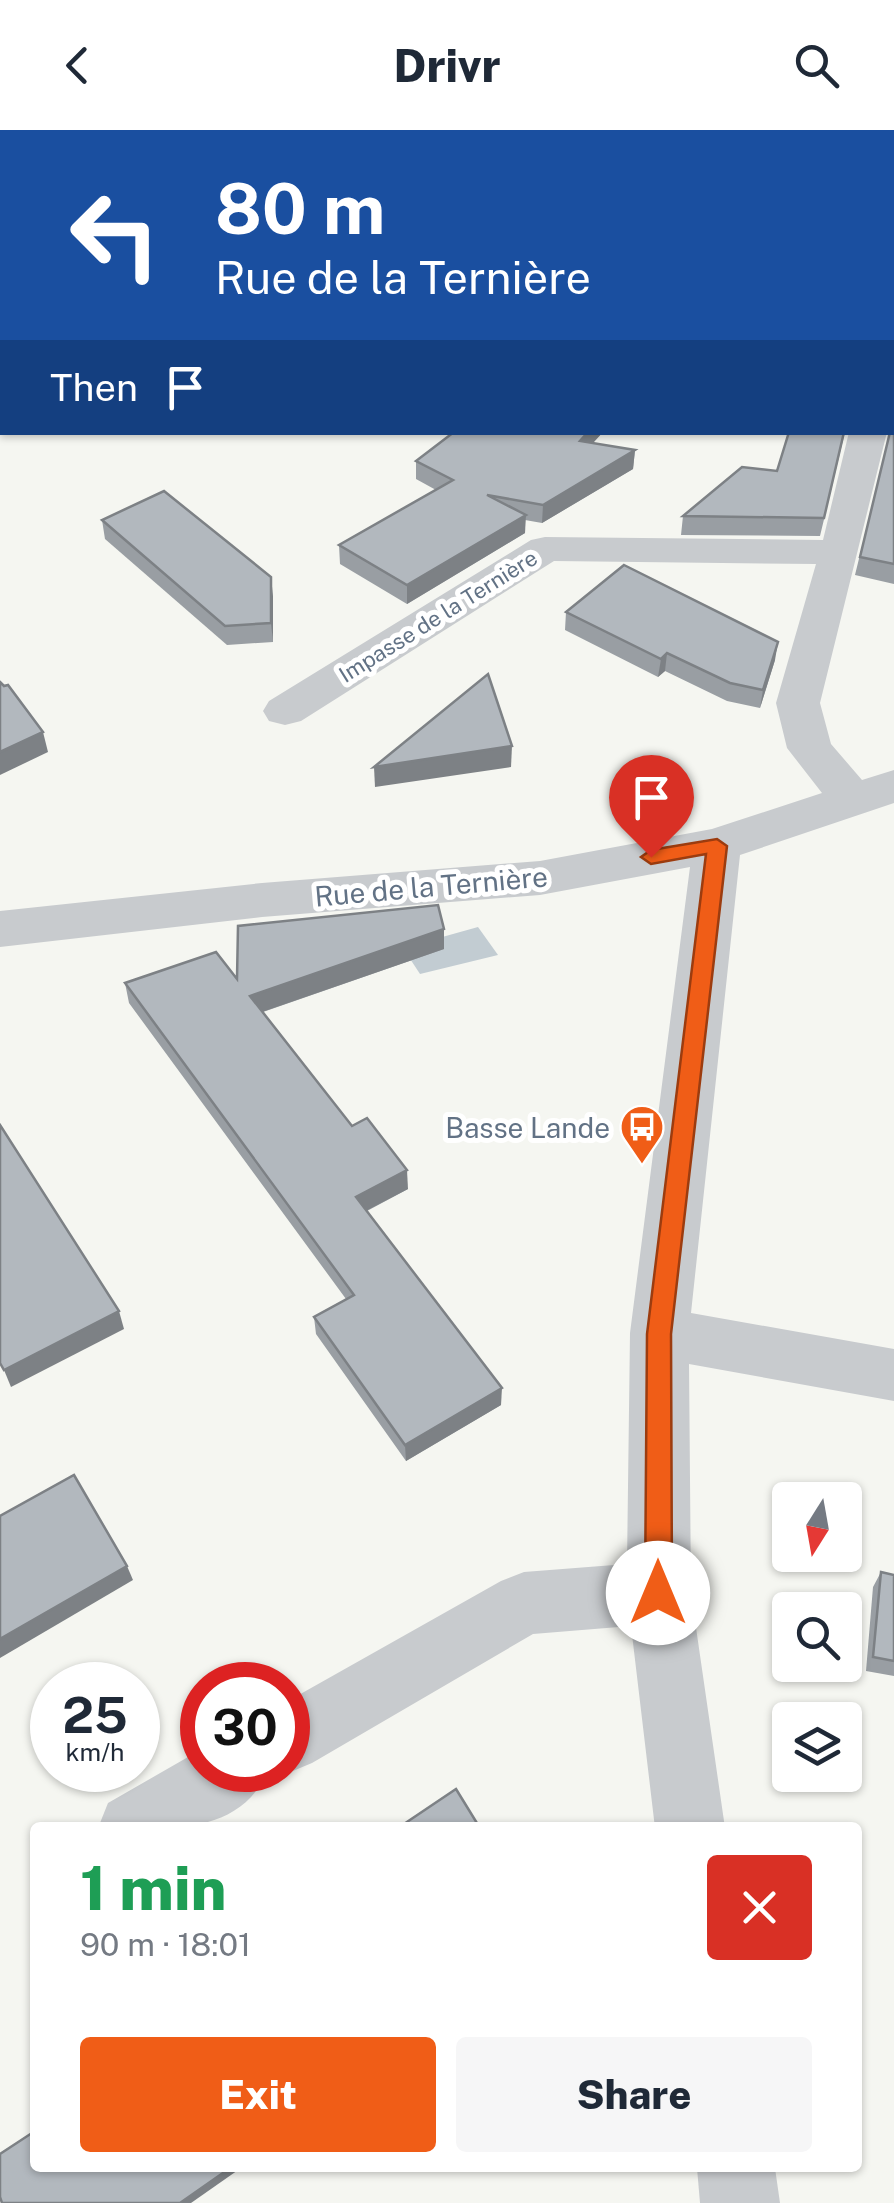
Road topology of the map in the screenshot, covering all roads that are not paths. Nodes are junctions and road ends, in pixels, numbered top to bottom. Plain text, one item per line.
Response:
1 (867, 435) edge
2 (840, 552) junction
3 (285, 711) dead end
4 (874, 794) edge
5 (717, 846) junction
6 (0, 930) edge
7 (659, 1334) junction
8 (894, 1375) edge
9 (658, 1593) junction
10 (310, 1726) edge
11 (195, 1792) edge
12 (143, 1822) edge
13 (689, 1822) edge
14 (736, 2172) edge
15 (740, 2203) edge

1 - 2 street, Rue de la Ternière
2 - 3 street, Impasse de la Ternière
2 - 4 street, Rue de la Ternière
4 - 5 street, Rue de la Ternière
5 - 6 street, Rue de la Ternière
5 - 7 street
7 - 8 street
7 - 9 street
9 - 10 street
9 - 13 street
11 - 12 street
14 - 15 street

